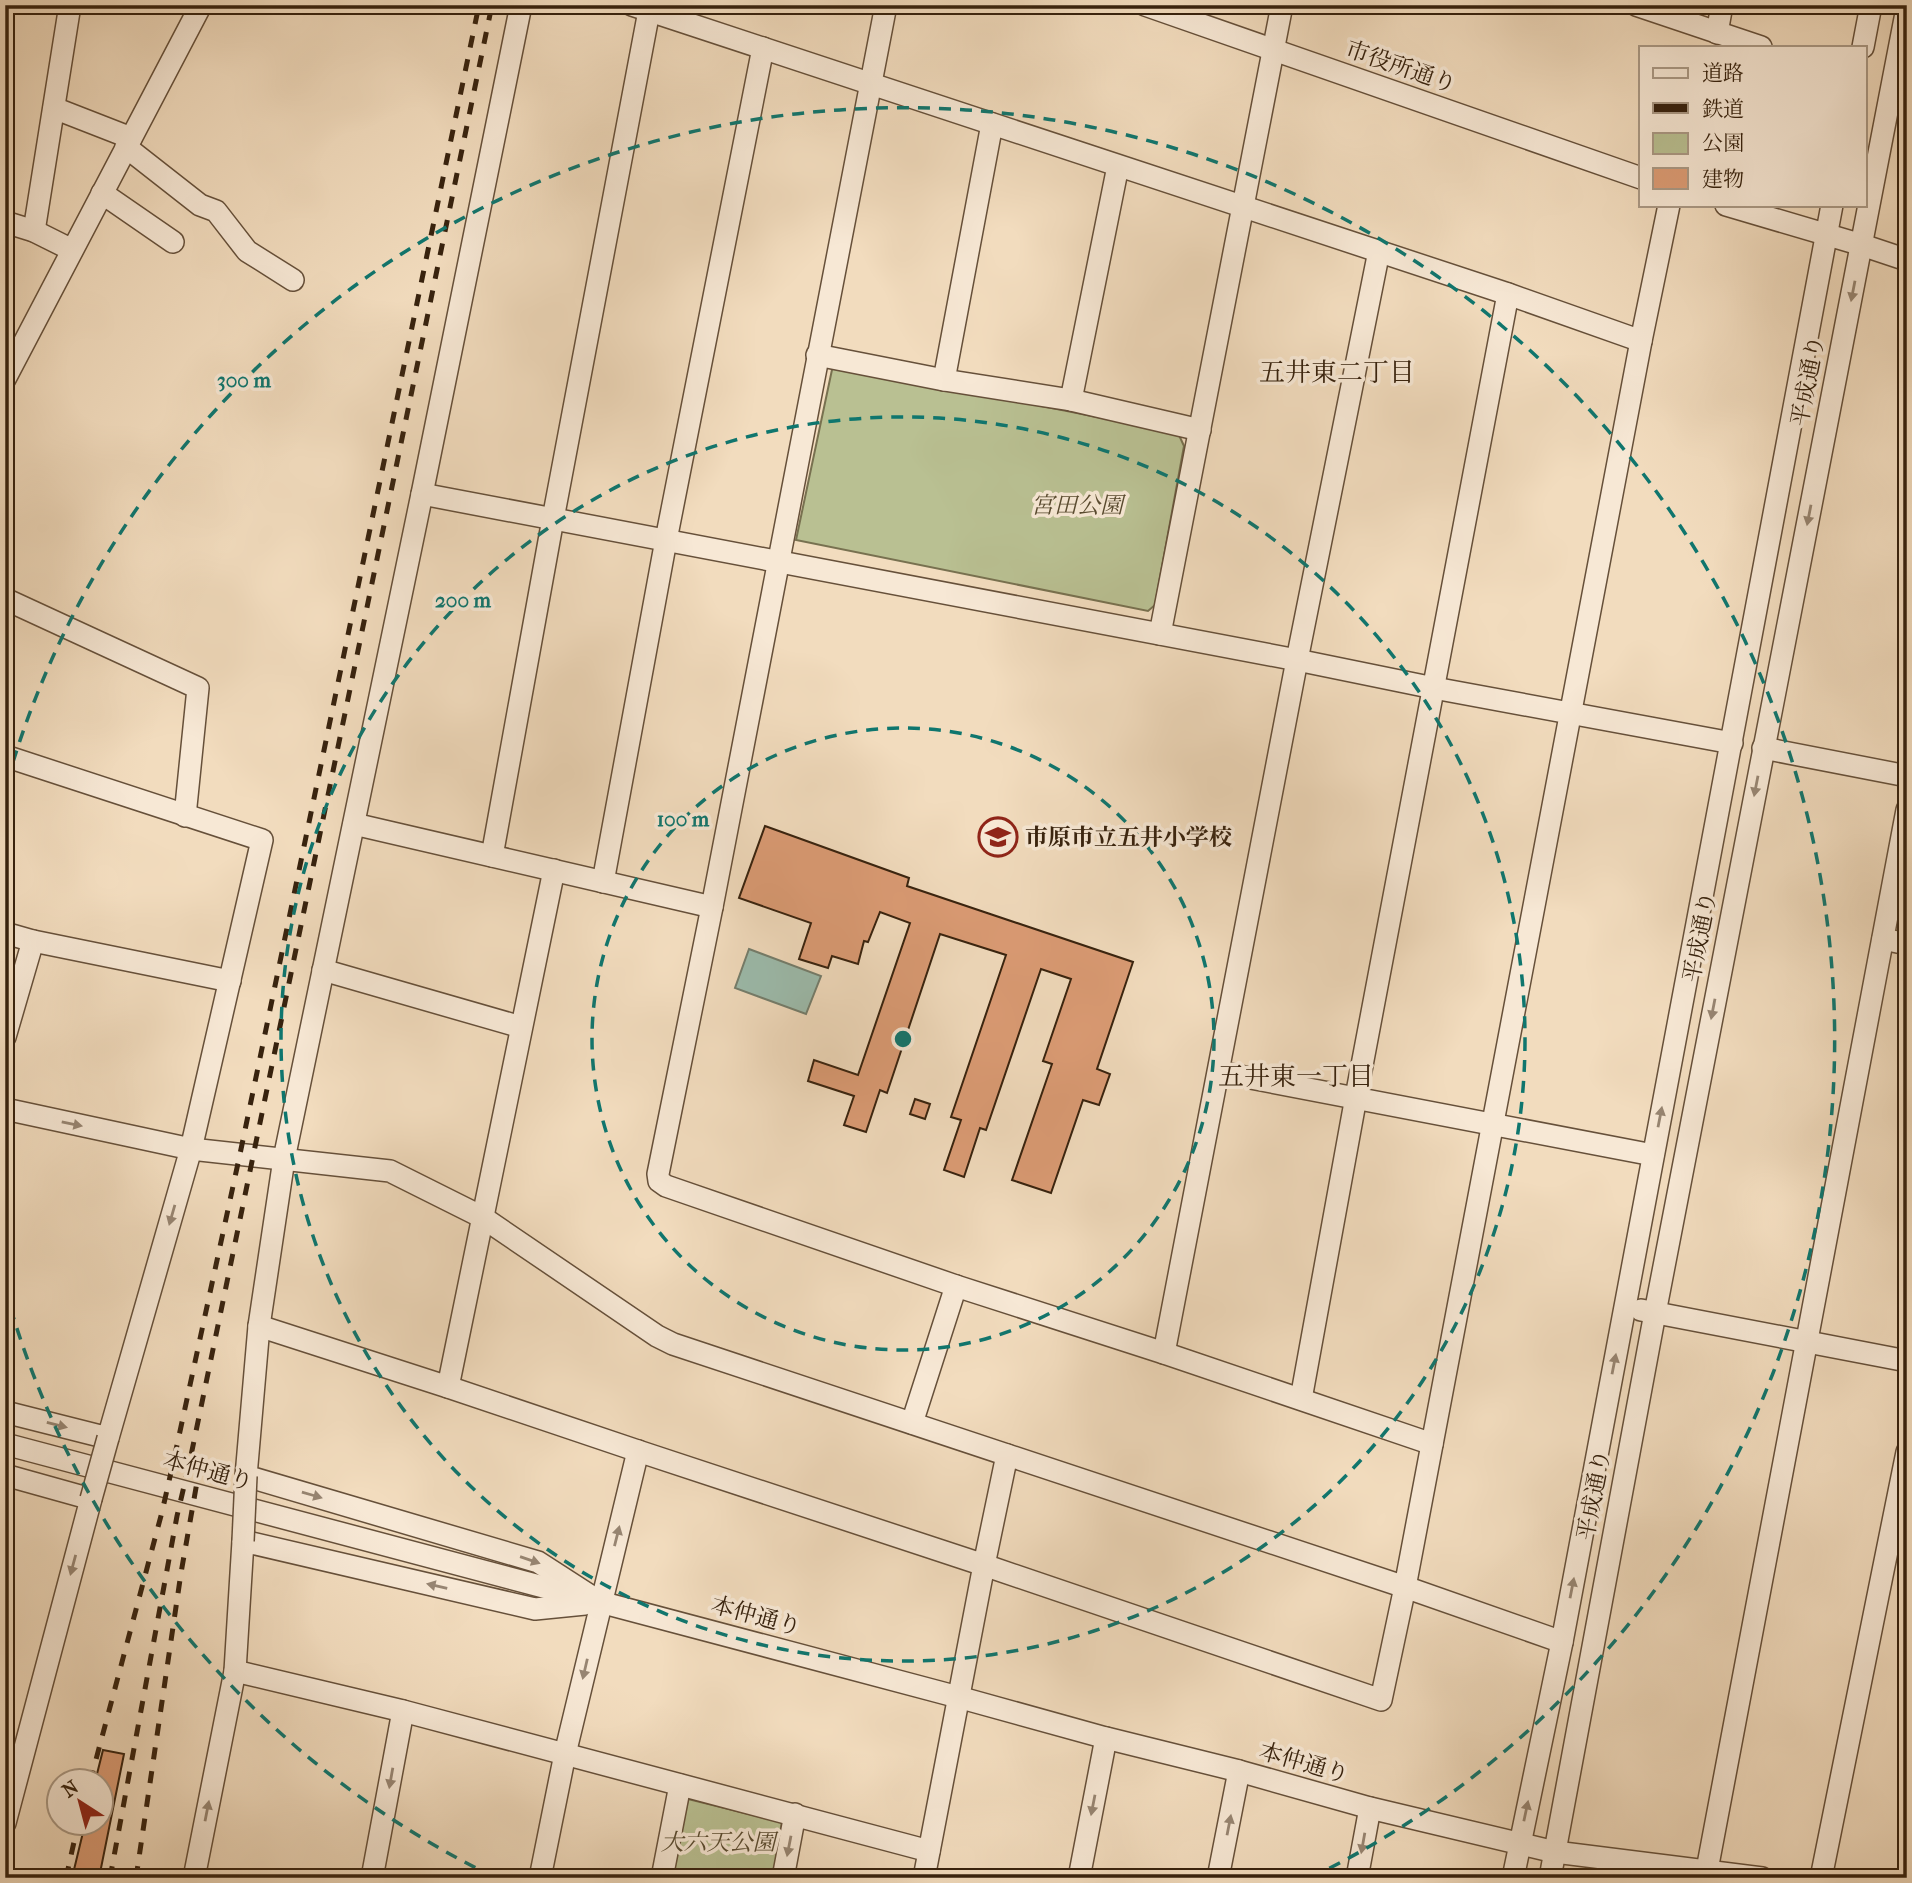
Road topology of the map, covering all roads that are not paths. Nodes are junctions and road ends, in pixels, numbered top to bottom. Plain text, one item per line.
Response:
1 (70, 5) edge
2 (201, 5) edge
3 (521, 5) edge
4 (886, 5) edge
5 (1145, 5) edge
6 (1282, 5) edge
7 (1636, 5) edge
8 (1722, 5) edge
9 (1871, 5) edge
10 (640, 8) edge
11 (1907, 8) edge
12 (1717, 33) junction
13 (1757, 46) edge
14 (1863, 46) edge
15 (763, 48) junction
16 (1273, 50) junction
17 (870, 84) junction
18 (54, 108) junction
19 (992, 124) junction
20 (129, 142) junction
21 (1118, 166) junction
22 (1639, 177) edge
23 (102, 192) junction
24 (1669, 206) edge
25 (1729, 206) edge
26 (1832, 206) edge
27 (1243, 207) junction
28 (5, 222) edge
29 (34, 231) junction
30 (1826, 235) junction
31 (173, 242) dead end
32 (1862, 245) junction
33 (72, 250) junction
34 (1379, 251) junction
35 (1907, 260) edge
36 (293, 280) dead end
37 (1508, 294) junction
38 (1642, 341) junction
39 (817, 355) junction
40 (5, 379) edge
41 (944, 380) junction
42 (1071, 400) junction
43 (1200, 430) junction
44 (422, 494) junction
45 (552, 519) junction
46 (666, 540) junction
47 (778, 563) junction
48 (5, 599) edge
49 (1160, 634) junction
50 (1297, 660) junction
51 (1434, 688) junction
52 (1572, 713) junction
53 (1732, 743) junction
54 (1763, 748) junction
55 (5, 756) edge
56 (1907, 776) edge
57 (1907, 810) edge
58 (185, 816) junction
59 (354, 824) junction
60 (492, 856) junction
61 (554, 870) junction
62 (603, 882) junction
63 (712, 907) junction
64 (5, 933) edge
65 (1882, 939) junction
66 (33, 940) junction
67 (1907, 944) edge
68 (323, 970) junction
69 (230, 981) junction
70 (521, 1027) junction
71 (5, 1037) edge
72 (1219, 1072) junction
73 (1356, 1097) junction
74 (5, 1109) edge
75 (1494, 1125) junction
76 (191, 1149) junction
77 (1653, 1155) junction
78 (284, 1159) junction
79 (482, 1217) junction
80 (956, 1286) junction
81 (1625, 1307) junction
82 (1655, 1313) junction
83 (259, 1326) junction
84 (1807, 1342) junction
85 (1164, 1353) junction
86 (1907, 1361) edge
87 (448, 1387) junction
88 (1301, 1399) junction
89 (5, 1412) edge
90 (912, 1423) junction
91 (108, 1438) junction
92 (5, 1444) edge
93 (1433, 1444) junction
94 (638, 1451) junction
95 (1907, 1452) edge
96 (1007, 1455) junction
97 (5, 1475) edge
98 (246, 1476) junction
99 (91, 1499) junction
100 (243, 1541) junction
101 (984, 1564) junction
102 (1405, 1587) junction
103 (600, 1602) junction
104 (1562, 1642) junction
105 (234, 1671) junction
106 (958, 1697) junction
107 (403, 1711) junction
108 (1106, 1738) junction
109 (565, 1754) junction
110 (1239, 1772) junction
111 (680, 1784) junction
112 (1370, 1808) junction
113 (795, 1814) junction
114 (5, 1824) edge
115 (1520, 1843) junction
116 (929, 1851) junction
117 (1555, 1852) junction
118 (1707, 1870) junction
119 (194, 1878) edge
120 (372, 1878) edge
121 (540, 1878) edge
122 (662, 1878) edge
123 (783, 1878) edge
124 (924, 1878) edge
125 (1079, 1878) edge
126 (1219, 1878) edge
127 (1357, 1878) edge
128 (1513, 1878) edge
129 (1550, 1878) edge
130 (1762, 1878) edge
131 (1821, 1878) edge

1 - 18 street
2 - 20 street
3 - 44 street
4 - 17 street
5 - 16 street, 市役所通り
6 - 16 street
7 - 12 street
8 - 12 street
9 - 14 street
10 - 15 street
10 - 45 street
11 - 32 street, 平成通り
12 - 13 street
15 - 17 street
15 - 46 street
16 - 22 street, 市役所通り
16 - 27 street
17 - 19 street
17 - 39 street
18 - 20 street
18 - 29 street
19 - 21 street
19 - 41 street
20 - 23 street
20 - 36 street
21 - 27 street
21 - 42 street
23 - 31 street
23 - 33 street
24 - 38 street
25 - 30 street
26 - 30 street, 平成通り
27 - 34 street
27 - 43 street
28 - 29 street
29 - 33 street
30 - 32 street
30 - 53 street, 平成通り
32 - 35 street
32 -> 54 street, 平成通り
33 - 40 street
34 - 37 street
34 - 50 street
37 - 38 street
37 - 51 street
38 - 52 street
39 - 41 street
39 - 47 street
41 - 42 street
42 - 43 street
43 - 49 street
44 - 45 street
44 - 59 street
45 - 46 street
45 - 60 street
46 - 47 street
46 - 62 street
47 - 49 street
47 - 63 street
48 - 58 street
49 - 50 street
50 - 51 street
50 - 72 street
51 - 52 street
51 - 73 street
52 - 53 street
52 - 75 street
77 -> 53 street, 平成通り
54 - 56 street
54 -> 82 street, 平成通り
55 - 58 street
57 - 65 street
58 - 69 street
59 - 60 street
59 - 68 street
60 - 61 street
61 - 62 street
61 - 70 street
62 - 63 street
63 - 80 street
64 - 66 street
65 - 67 street
65 - 84 street
66 - 69 street
66 - 71 street
68 - 70 street
68 - 78 street
69 - 76 street
70 - 79 street
72 - 73 street
72 - 85 street
73 - 75 street
73 - 88 street
74 -> 76 street
75 - 77 street
75 - 93 street
76 - 78 street
76 -> 91 street
77 - 81 street, 平成通り
78 - 79 street
78 - 83 street
79 - 87 street
79 - 90 street
80 - 85 street
80 - 90 street
81 - 82 street
104 -> 81 street, 平成通り
82 - 84 street
82 - 117 street, 平成通り
83 - 87 street
83 - 98 street
84 - 86 street
84 - 118 street
85 - 88 street
87 - 94 street
88 - 93 street
89 -> 91 street
90 - 96 street
91 - 99 street, bridge
92 - 103 street, 本仲通り
93 - 102 street
94 - 101 street
103 -> 94 street
95 - 131 street
96 - 101 street
96 - 102 street
97 - 99 street
98 - 100 street, bridge
98 -> 103 street
99 -> 114 street
103 -> 100 street
100 - 105 street
101 - 102 street
101 - 106 street
102 - 104 street
103 - 106 street, 本仲通り
103 -> 109 street
115 -> 104 street, 平成通り
105 - 107 street
119 -> 105 street
106 - 108 street, 本仲通り
106 - 116 street
107 - 109 street
107 -> 120 street
108 - 110 street, 本仲通り
108 -> 125 street
109 - 111 street
109 - 121 street
110 - 112 street, 本仲通り
126 -> 110 street
111 - 113 street
111 - 122 street
112 - 115 street, 本仲通り
112 -> 127 street
113 - 116 street
113 -> 123 street
115 - 117 street, 本仲通り
115 - 128 street, 平成通り
116 - 124 street
117 - 118 street, 本仲通り
117 - 129 street, 平成通り
118 - 130 street, 本仲通り

